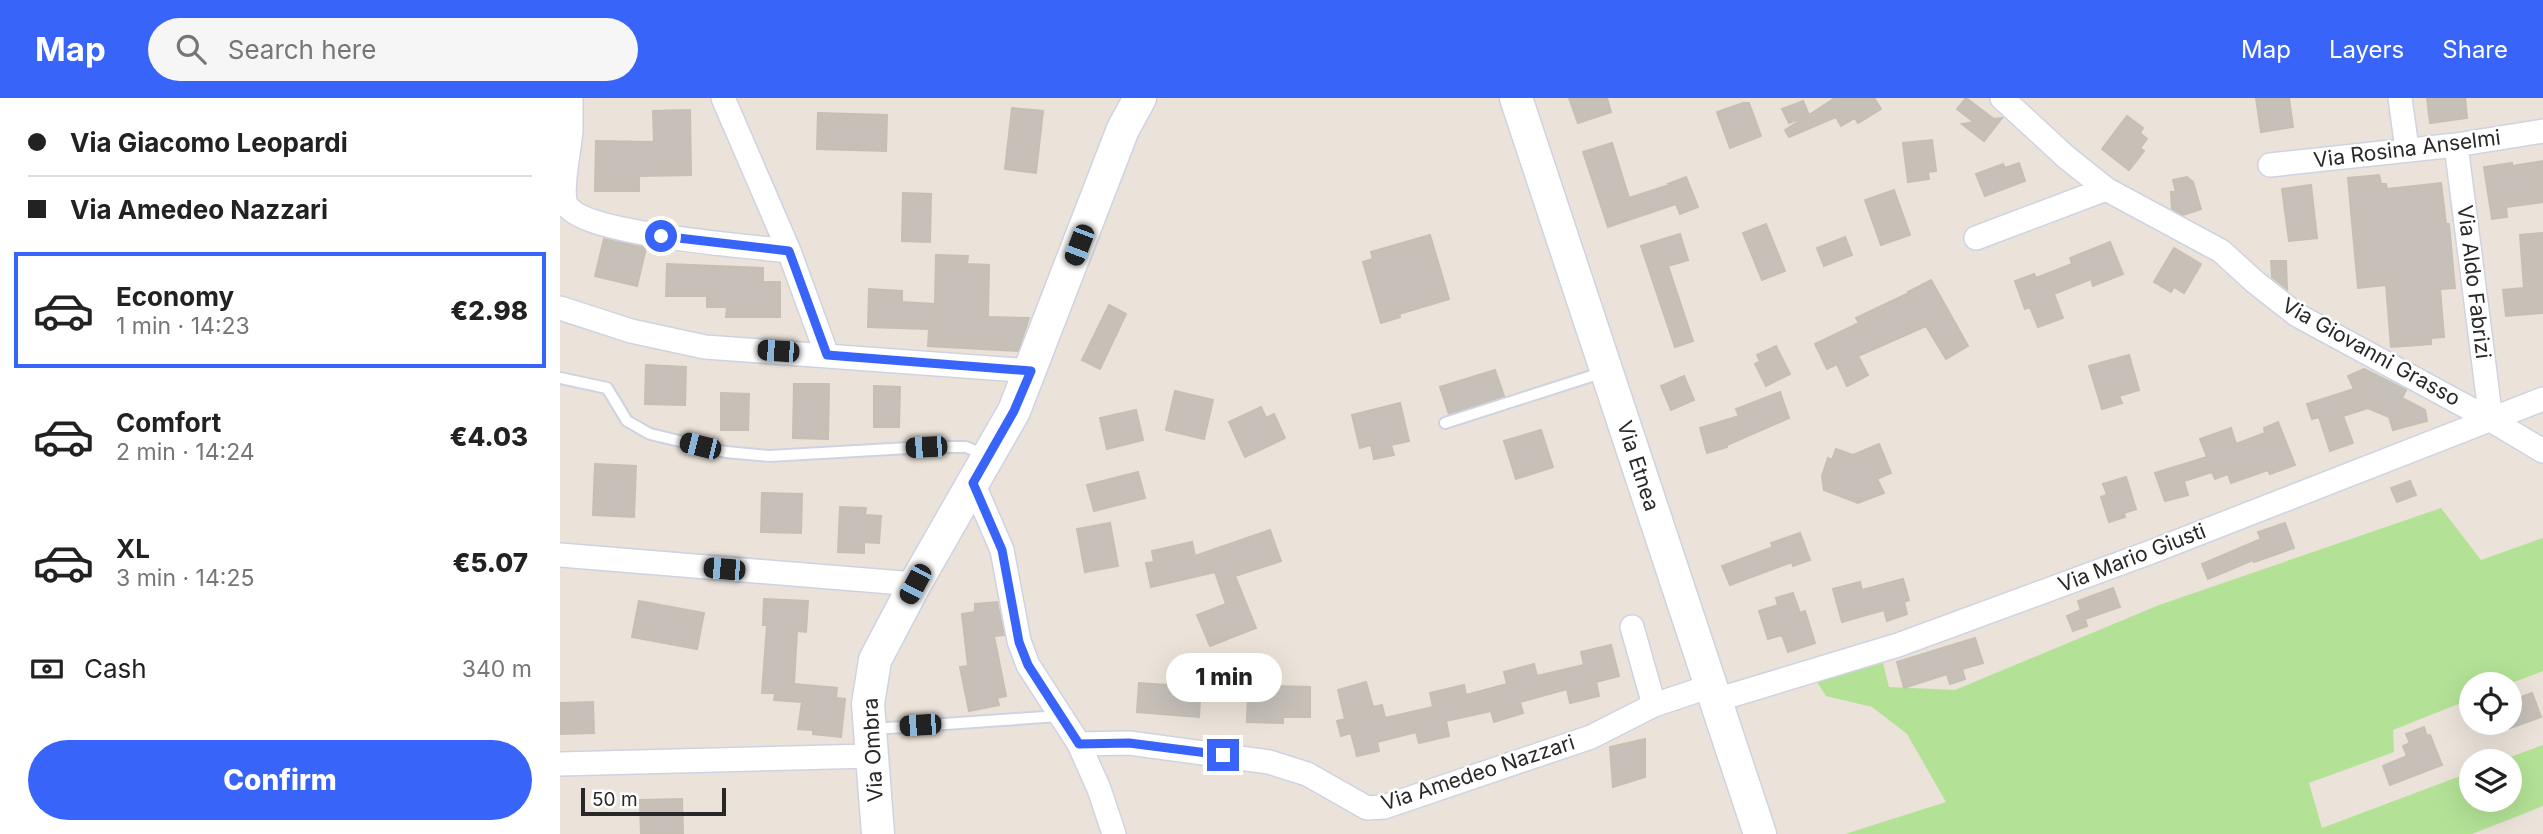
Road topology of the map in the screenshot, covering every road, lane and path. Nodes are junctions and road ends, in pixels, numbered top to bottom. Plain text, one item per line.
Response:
1 (571, 98) edge
2 (723, 98) edge
3 (1140, 98) edge
4 (1516, 98) edge
5 (2002, 98) edge
6 (2400, 98) edge
7 (2543, 131) edge
8 (2456, 145) junction
9 (2407, 149) junction
10 (2270, 165) dead end
11 (2106, 189) junction
12 (1976, 238) dead end
13 (789, 251) junction
14 (560, 308) edge
15 (827, 355) junction
16 (1031, 371) junction
17 (1607, 371) junction
18 (560, 378) edge
19 (2543, 399) edge
20 (2491, 419) junction
21 (1445, 423) dead end
22 (2543, 451) edge
23 (981, 470) junction
24 (560, 555) edge
25 (915, 584) junction
26 (1632, 627) dead end
27 (1713, 693) junction
28 (1654, 705) junction
29 (1059, 716) junction
30 (870, 743) junction
31 (1079, 744) junction
32 (560, 764) edge
33 (878, 834) edge
34 (1114, 834) edge
35 (1760, 834) edge

1 - 13 street
2 - 13 street
3 - 16 main road, Via Ombra
4 - 17 main road, Via Etnea
5 - 11 street, Via Giovanni Grasso
6 - 9 street
7 - 8 street, Via Rosina Anselmi
8 - 9 street, Via Rosina Anselmi
8 - 20 street, Via Aldo Fabrizi
9 - 10 street, Via Rosina Anselmi
11 - 12 street
11 - 20 street, Via Giovanni Grasso
13 - 15 street
14 - 15 street
15 - 16 street
16 - 23 main road, Via Ombra
17 - 21 lane
17 - 27 main road, Via Etnea
18 - 23 lane
19 - 20 street, Via Mario Giusti
20 - 22 street, Via Giovanni Grasso
20 - 27 street, Via Mario Giusti
23 - 25 main road, Via Ombra
23 - 29 street
24 - 25 street
25 - 30 main road, Via Ombra
26 - 28 street
27 - 28 street, Via Amedeo Nazzari
27 - 35 main road, Via Etnea
28 - 31 street, Via Amedeo Nazzari
29 - 30 lane
29 - 31 street
30 - 32 street
30 - 33 main road, Via Ombra
31 - 34 street

